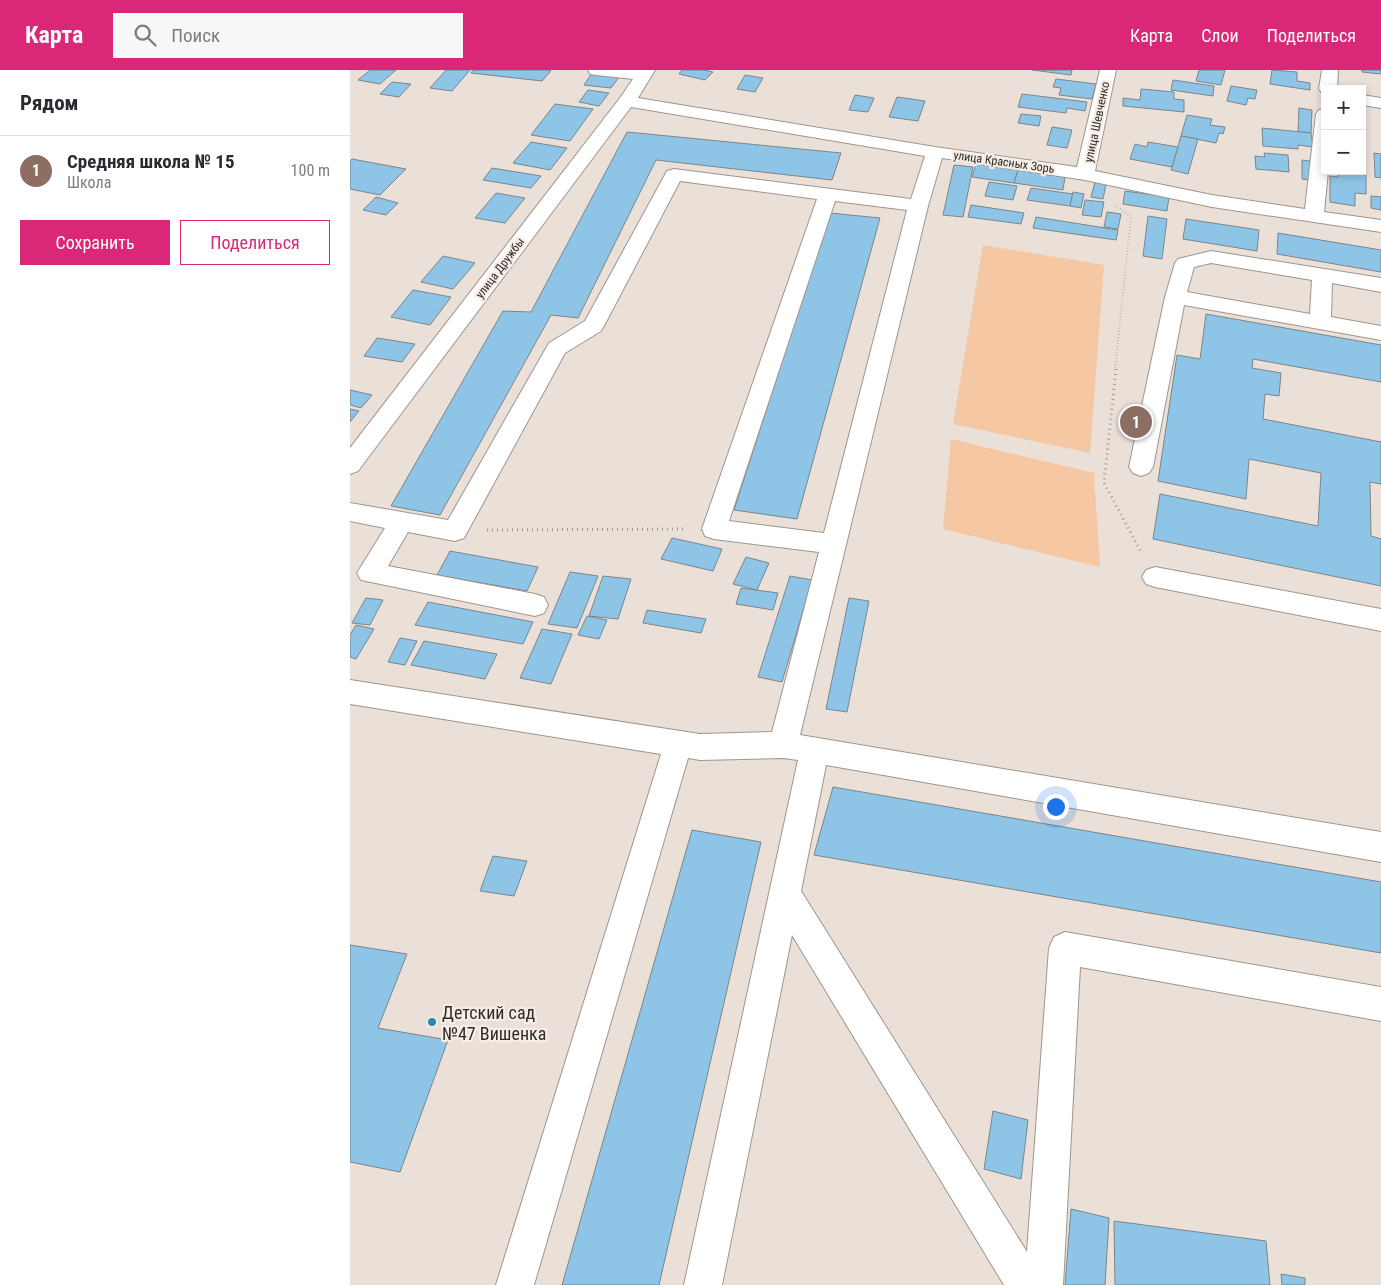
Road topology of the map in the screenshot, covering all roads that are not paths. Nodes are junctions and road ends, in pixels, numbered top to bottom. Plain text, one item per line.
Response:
1 (596, 70) edge
2 (1108, 70) edge
3 (1330, 70) edge
4 (645, 73) edge
5 (1328, 85) edge
6 (627, 101) junction
7 (1366, 101) edge
8 (1381, 103) edge
9 (1323, 130) edge
10 (935, 152) junction
11 (1085, 174) junction
12 (828, 194) junction
13 (918, 206) junction
14 (1314, 216) junction
15 (1381, 226) edge
16 (1322, 275) junction
17 (1381, 285) edge
18 (1175, 297) junction
19 (1320, 322) junction
20 (1381, 333) edge
21 (350, 465) edge
22 (1141, 467) dead end
23 (350, 512) edge
24 (402, 521) junction
25 (832, 544) junction
26 (1155, 577) road end
27 (535, 605) dead end
28 (1381, 620) edge
29 (350, 692) edge
30 (678, 744) junction
31 (783, 745) junction
32 (815, 750) junction
33 (1381, 847) edge
34 (785, 894) junction
35 (1381, 1004) edge
36 (515, 1285) edge
37 (703, 1285) edge
38 (1026, 1285) edge
39 (1044, 1285) edge

1 - 4 street
2 - 11 street, улица Шевченко
3 - 5 street
4 - 6 street, улица Дружбы
6 - 10 street, улица Красных Зорь
6 - 21 street, улица Дружбы
7 - 8 street
9 - 14 street
10 - 11 street, улица Красных Зорь
10 - 13 street
11 - 14 street, улица Красных Зорь
12 - 13 street
12 - 24 street
12 - 25 street
13 - 25 street
14 - 15 street, улица Красных Зорь
16 - 17 street
16 - 18 street
16 - 19 street
18 - 19 street
18 - 22 street
19 - 20 street
23 - 24 street
24 - 27 street
25 - 31 street
26 - 28 street
29 - 30 street
30 - 31 street
30 - 36 street
31 - 32 street
32 - 33 street
32 - 34 street
34 - 37 street
34 - 38 street
35 - 39 street

